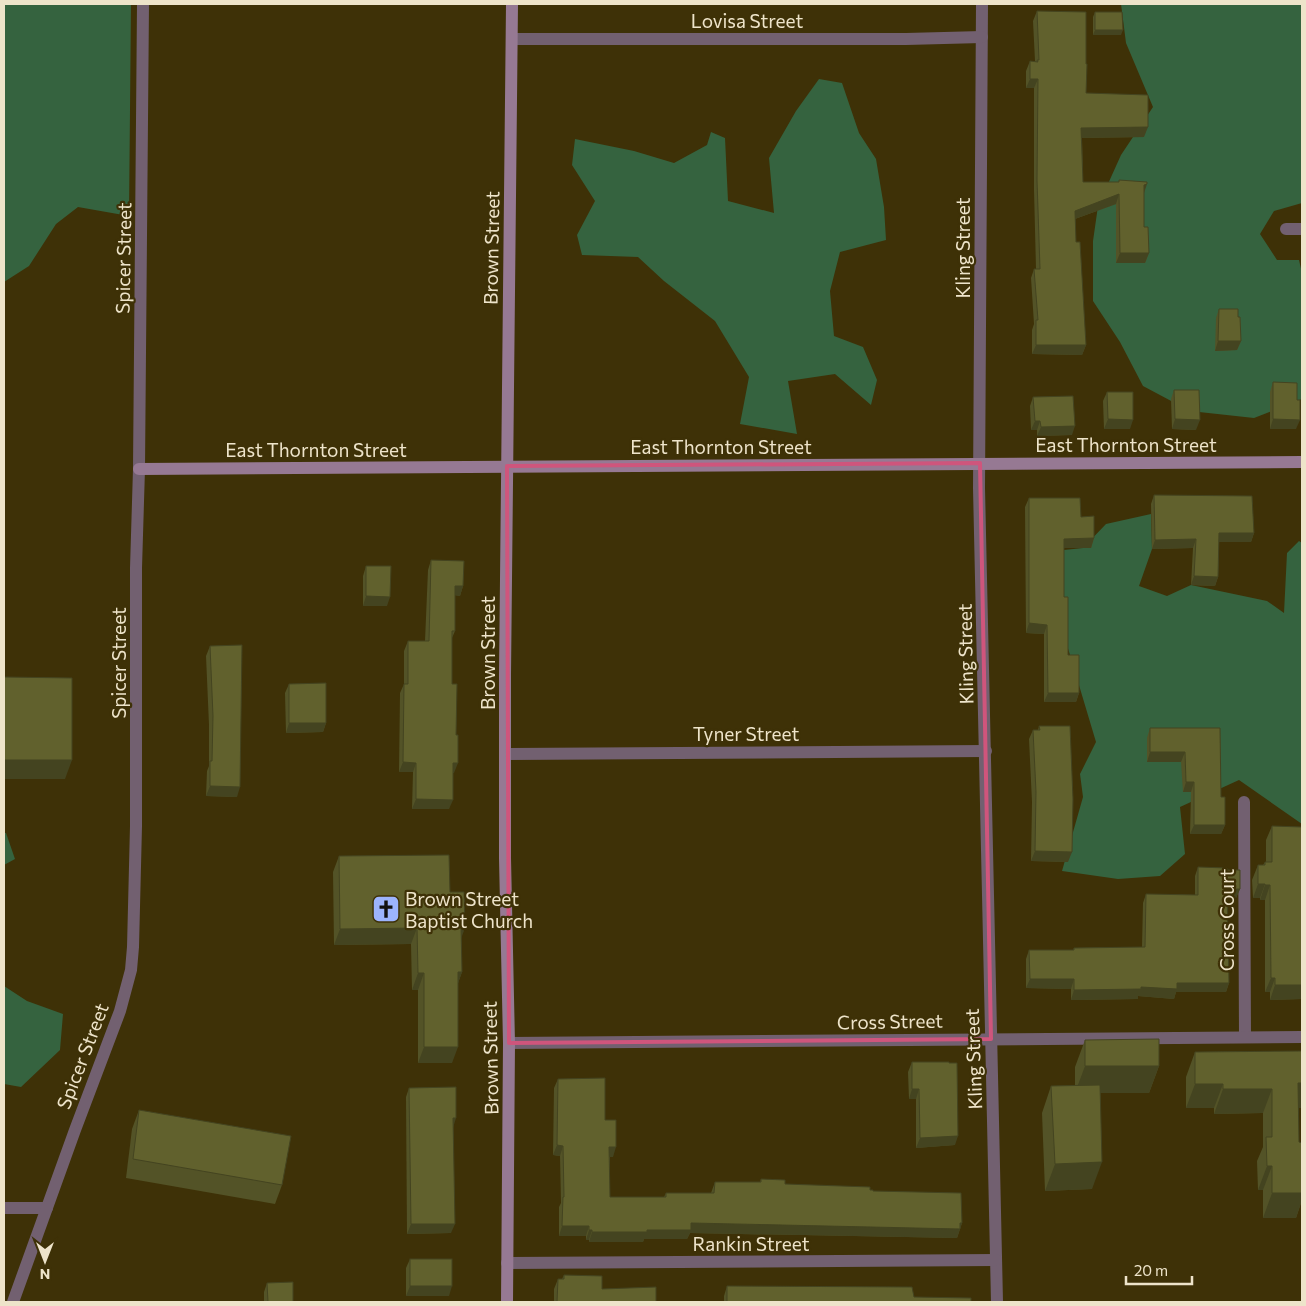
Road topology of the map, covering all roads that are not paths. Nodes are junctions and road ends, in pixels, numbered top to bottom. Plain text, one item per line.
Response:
1 (143, 4) edge
2 (512, 4) edge
3 (982, 4) edge
4 (982, 37) junction
5 (512, 39) junction
6 (1286, 229) dead end
7 (1302, 229) edge
8 (1302, 462) edge
9 (980, 464) junction
10 (507, 466) junction
11 (139, 469) junction
12 (986, 751) junction
13 (506, 754) junction
14 (1244, 802) dead end
15 (1245, 1037) junction
16 (1302, 1037) edge
17 (991, 1039) junction
18 (509, 1043) junction
19 (4, 1208) edge
20 (47, 1208) junction
21 (996, 1260) junction
22 (507, 1264) junction
23 (13, 1302) edge
24 (507, 1302) edge
25 (997, 1302) edge

1 - 11 street, Spicer Street
2 - 5 main road, Brown Street
3 - 4 street, Kling Street
4 - 5 street, Lovisa Street
4 - 9 street, Kling Street
5 - 10 main road, Brown Street
6 - 7 street
8 - 9 main road, East Thornton Street
9 - 10 main road, East Thornton Street
9 - 12 street, Kling Street
10 - 11 main road, East Thornton Street
10 - 13 main road, Brown Street
11 - 20 street, Spicer Street
12 - 13 street, Tyner Street
12 - 17 street, Kling Street
13 - 18 main road, Brown Street
14 - 15 street, Cross Court
15 - 16 street, Cross Street
15 - 17 street, Cross Street
17 - 18 street, Cross Street
17 - 21 street, Kling Street
18 - 22 main road, Brown Street
19 - 20 street
20 - 23 street, Spicer Street
21 - 22 street, Rankin Street
21 - 25 street, Kling Street
22 - 24 main road, Brown Street

